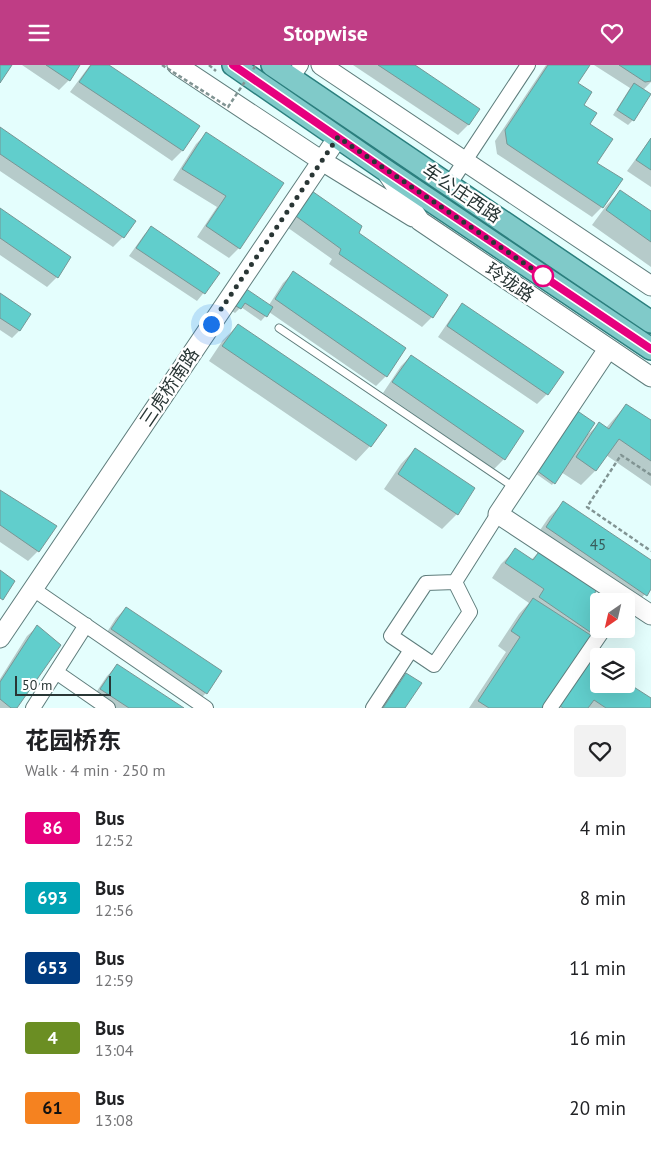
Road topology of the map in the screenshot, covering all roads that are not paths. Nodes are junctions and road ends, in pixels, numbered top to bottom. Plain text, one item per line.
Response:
1 (176, 65) edge
2 (272, 65) edge
3 (321, 65) edge
4 (528, 65) edge
5 (225, 68) edge
6 (296, 72) edge
7 (338, 137) junction
8 (322, 161) junction
9 (465, 161) junction
10 (385, 170) junction
11 (449, 185) junction
12 (420, 221) junction
13 (651, 287) edge
14 (651, 322) edge
15 (279, 328) dead end
16 (608, 349) junction
17 (651, 349) edge
18 (651, 377) edge
19 (515, 489) junction
20 (498, 514) junction
21 (455, 582) junction
22 (33, 589) junction
23 (615, 593) edge
24 (635, 606) edge
25 (651, 615) edge
26 (86, 625) junction
27 (0, 638) edge
28 (598, 638) edge
29 (411, 650) junction
30 (56, 672) junction
31 (33, 708) edge
32 (108, 708) edge
33 (206, 708) edge
34 (373, 708) edge
35 (550, 708) edge

1 - 8 street
2 - 6 main road, 车公庄西路
3 - 9 street
4 - 9 street
5 - 7 main road, 车公庄西路
6 - 11 main road, 车公庄西路
7 - 8 street, 三虎桥南路
7 - 10 main road, 车公庄西路
8 - 12 street
8 - 22 street, 三虎桥南路
9 - 11 street
9 - 13 street
10 - 12 street, 玲珑路
10 - 17 main road, 车公庄西路
11 - 14 main road, 车公庄西路
12 - 16 street, 玲珑路
15 - 19 lane
16 - 18 street, 玲珑路
16 - 19 street
19 - 20 street
20 - 21 street
20 - 23 street
21 - 29 street
21 - 29 street
22 - 26 street
22 - 27 street, 三虎桥南路
24 - 25 street
26 - 30 street
26 - 33 street
28 - 35 street
29 - 34 street
30 - 31 street
30 - 32 street

